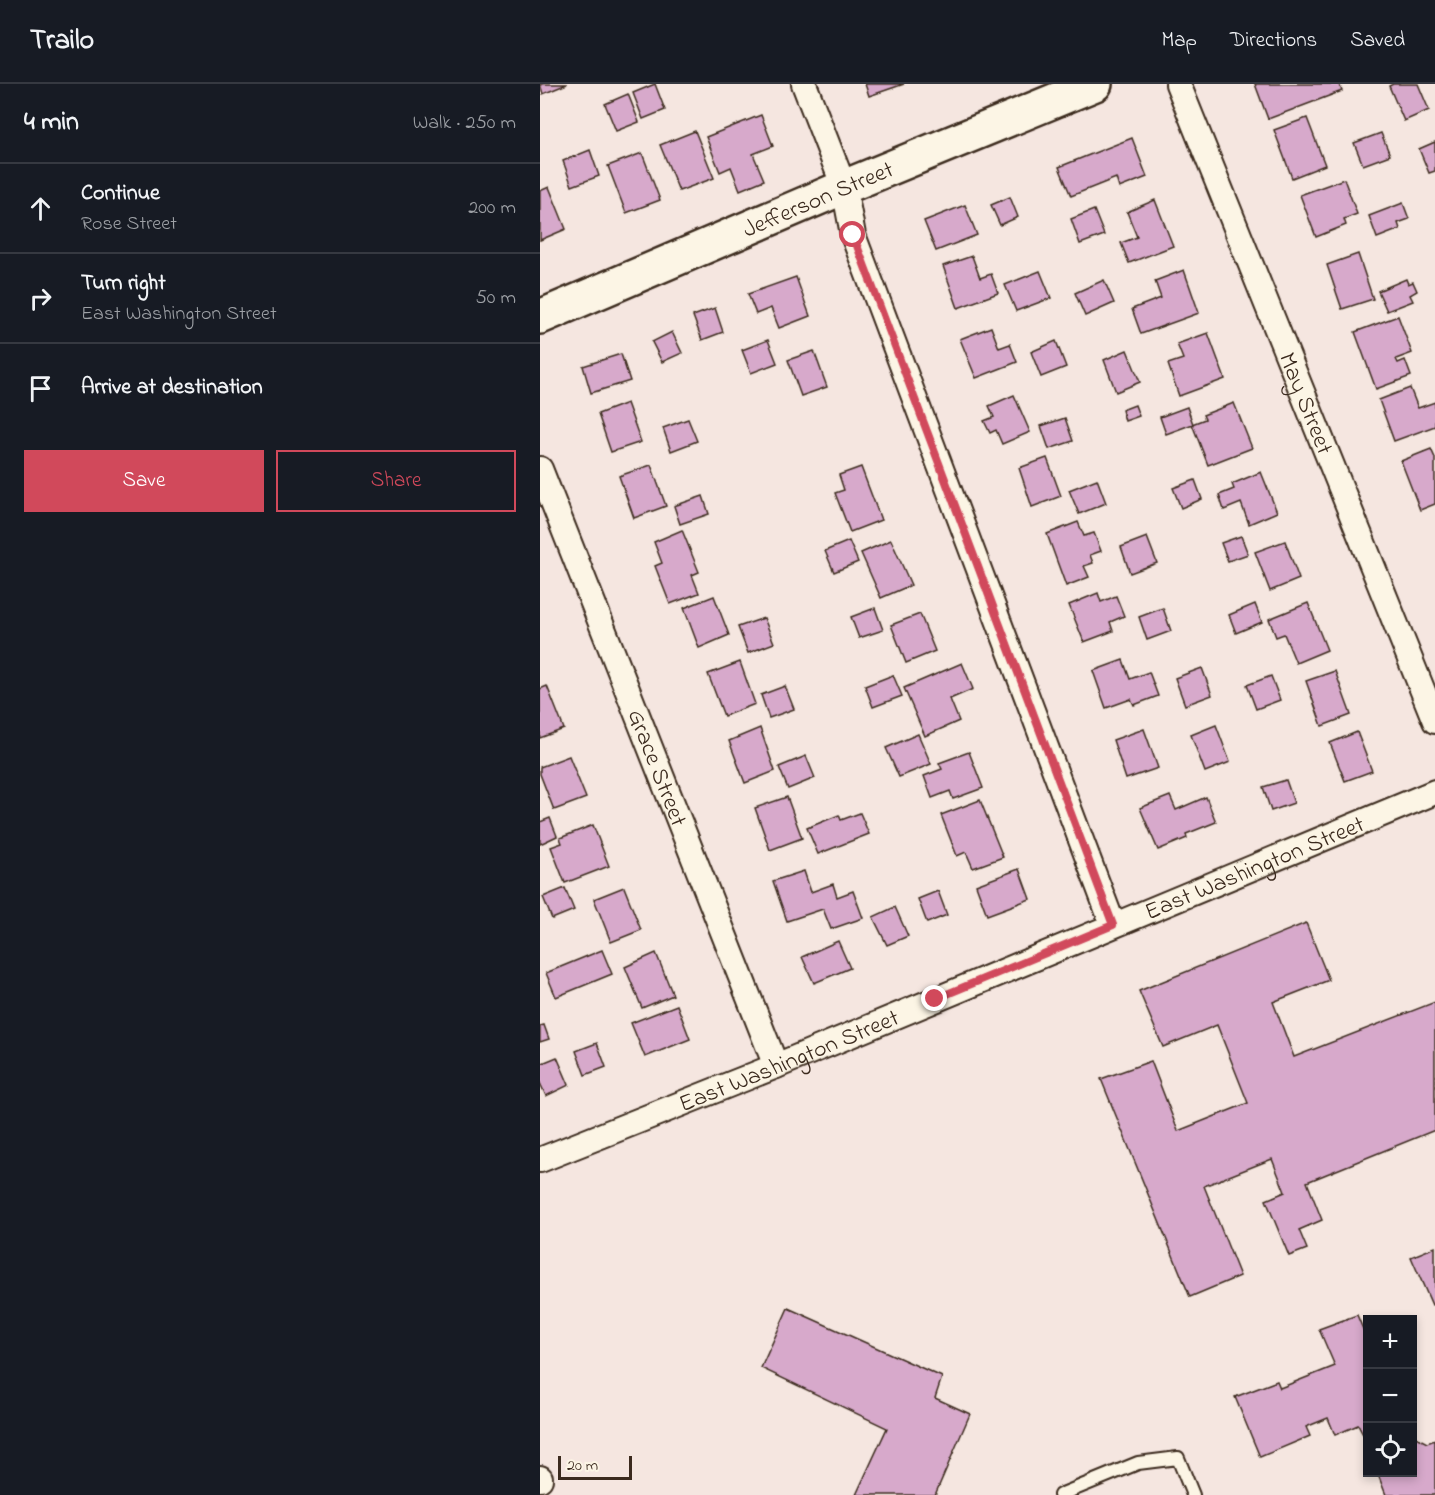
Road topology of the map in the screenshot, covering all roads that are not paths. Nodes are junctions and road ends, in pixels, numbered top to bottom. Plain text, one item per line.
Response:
1 (804, 84) edge
2 (1095, 84) edge
3 (1178, 84) edge
4 (844, 187) junction
5 (540, 317) edge
6 (540, 469) edge
7 (1435, 721) edge
8 (1435, 792) edge
9 (1113, 925) junction
10 (776, 1066) junction
11 (540, 1160) edge
12 (1060, 1495) edge
13 (1193, 1495) edge

1 - 4 street
2 - 4 street, Jefferson Street
3 - 7 street, May Street
4 - 5 street, Jefferson Street
4 - 9 street
6 - 10 street, Grace Street
8 - 9 street, East Washington Street
9 - 10 street, East Washington Street
10 - 11 street, East Washington Street
12 - 13 lane

